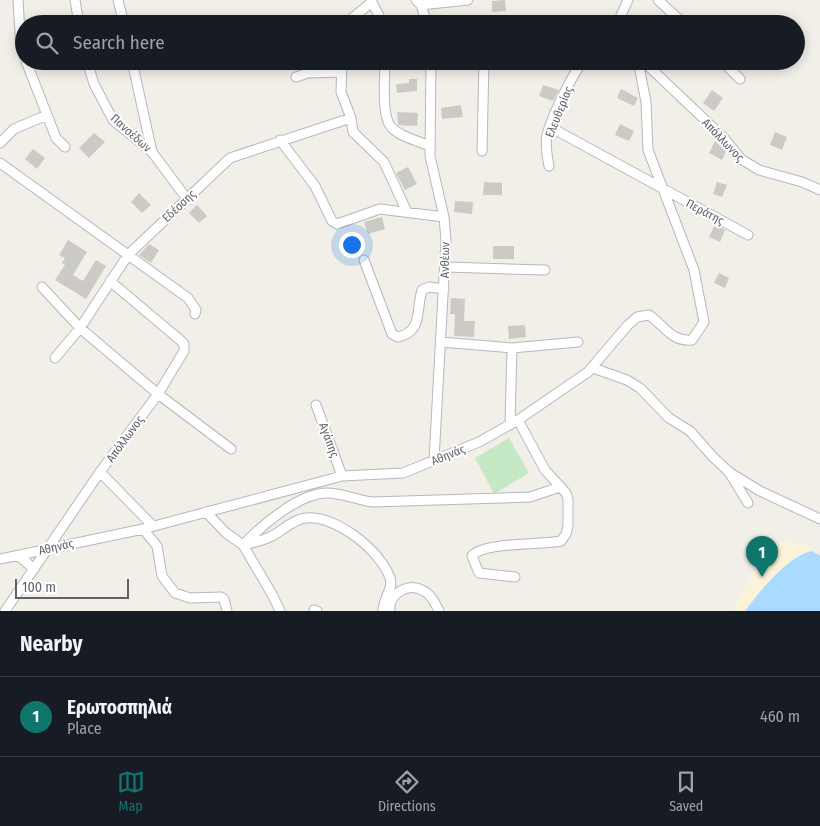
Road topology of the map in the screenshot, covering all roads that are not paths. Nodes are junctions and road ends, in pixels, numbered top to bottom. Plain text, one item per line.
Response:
1 (18, 0) edge
2 (75, 0) edge
3 (118, 0) edge
4 (468, 0) edge
5 (628, 0) edge
6 (658, 0) edge
7 (371, 1) edge
8 (419, 3) edge
9 (19, 15) edge
10 (78, 15) edge
11 (122, 15) edge
12 (355, 15) edge
13 (378, 15) edge
14 (424, 15) edge
15 (621, 15) edge
16 (674, 15) edge
17 (30, 70) edge
18 (90, 70) edge
19 (134, 70) edge
20 (385, 70) edge
21 (431, 70) edge
22 (484, 70) edge
23 (578, 70) edge
24 (640, 70) edge
25 (653, 70) edge
26 (731, 70) edge
27 (341, 72) joint
28 (296, 76) dead end
29 (740, 79) dead end
30 (47, 115) junction
31 (351, 118) junction
32 (550, 127) junction
33 (280, 140) junction
34 (0, 143) edge
35 (430, 146) junction
36 (65, 147) dead end
37 (482, 151) dead end
38 (152, 152) junction
39 (0, 162) edge
40 (549, 166) dead end
41 (662, 190) junction
42 (820, 190) edge
43 (187, 199) junction
44 (408, 212) junction
45 (444, 217) junction
46 (748, 235) dead end
47 (128, 255) junction
48 (364, 260) dead end
49 (446, 267) junction
50 (545, 270) dead end
51 (110, 281) junction
52 (42, 287) dead end
53 (444, 289) junction
54 (195, 314) dead end
55 (80, 328) junction
56 (441, 342) junction
57 (578, 342) dead end
58 (512, 348) junction
59 (55, 358) dead end
60 (593, 368) junction
61 (158, 394) junction
62 (316, 405) dead end
63 (514, 423) junction
64 (231, 449) dead end
65 (434, 460) junction
66 (100, 472) junction
67 (729, 472) junction
68 (342, 476) junction
69 (560, 487) junction
70 (748, 503) dead end
71 (206, 512) junction
72 (820, 519) edge
73 (153, 526) junction
74 (143, 528) junction
75 (242, 545) junction
76 (48, 548) junction
77 (20, 556) junction
78 (0, 559) edge
79 (34, 569) junction
80 (515, 577) dead end
81 (5, 611) edge
82 (227, 611) edge
83 (280, 611) edge
84 (383, 611) edge
85 (390, 611) edge
86 (439, 611) edge

1 - 9 street
2 - 10 street
3 - 11 street
4 - 8 street
5 - 15 street
6 - 16 street
7 - 12 street
7 - 13 street
8 - 14 street
17 - 30 street
18 - 38 street, Πανσέδων
19 - 38 street
20 - 35 street
21 - 35 street, Ανθέων
22 - 37 street
23 - 32 street, Ελευθερίας
24 - 41 street
25 - 42 street, Απόλλωνος
26 - 29 street
27 - 28 street
27 - 31 street
30 - 34 street
30 - 36 street
31 - 33 street, Εδέσσης
31 - 44 street
32 - 40 street, Ελευθερίας
32 - 41 street, Περάτης
33 - 43 street, Εδέσσης
33 - 44 street
35 - 45 street, Ανθέων
38 - 43 street, Πανσέδων
39 - 47 street
41 - 46 street, Περάτης
41 - 60 street, Αθηνάς
43 - 47 street, Εδέσσης
44 - 45 street
45 - 49 street, Ανθέων
47 - 51 street, Εδέσσης
47 - 54 street
48 - 53 street
49 - 50 street
49 - 53 street, Ανθέων
51 - 55 street, Εδέσσης
51 - 61 street, Απόλλωνος
52 - 55 street
53 - 56 street, Ανθέων
55 - 59 street, Εδέσσης
55 - 61 street
56 - 58 street
56 - 65 street, Ανθέων
57 - 58 street
58 - 63 street
60 - 63 street, Αθηνάς
60 - 67 street
61 - 64 street
61 - 66 street, Απόλλωνος
62 - 68 street, Αγάπης
63 - 65 street, Αθηνάς
63 - 69 street
65 - 68 street, Αθηνάς
66 - 73 street
66 - 76 street, Απόλλωνος
67 - 70 street
67 - 72 street
68 - 71 street, Αθηνάς
69 - 75 street
69 - 80 street
71 - 73 street, Αθηνάς
71 - 75 street
73 - 74 street, Αθηνάς
74 - 76 street, Αθηνάς
74 - 82 street
75 - 83 street
75 - 84 street
76 - 77 street, Αθηνάς
76 - 79 street, Απόλλωνος
77 - 78 street, Αθηνάς
77 - 79 street
79 - 81 street, Απόλλωνος
85 - 86 street

